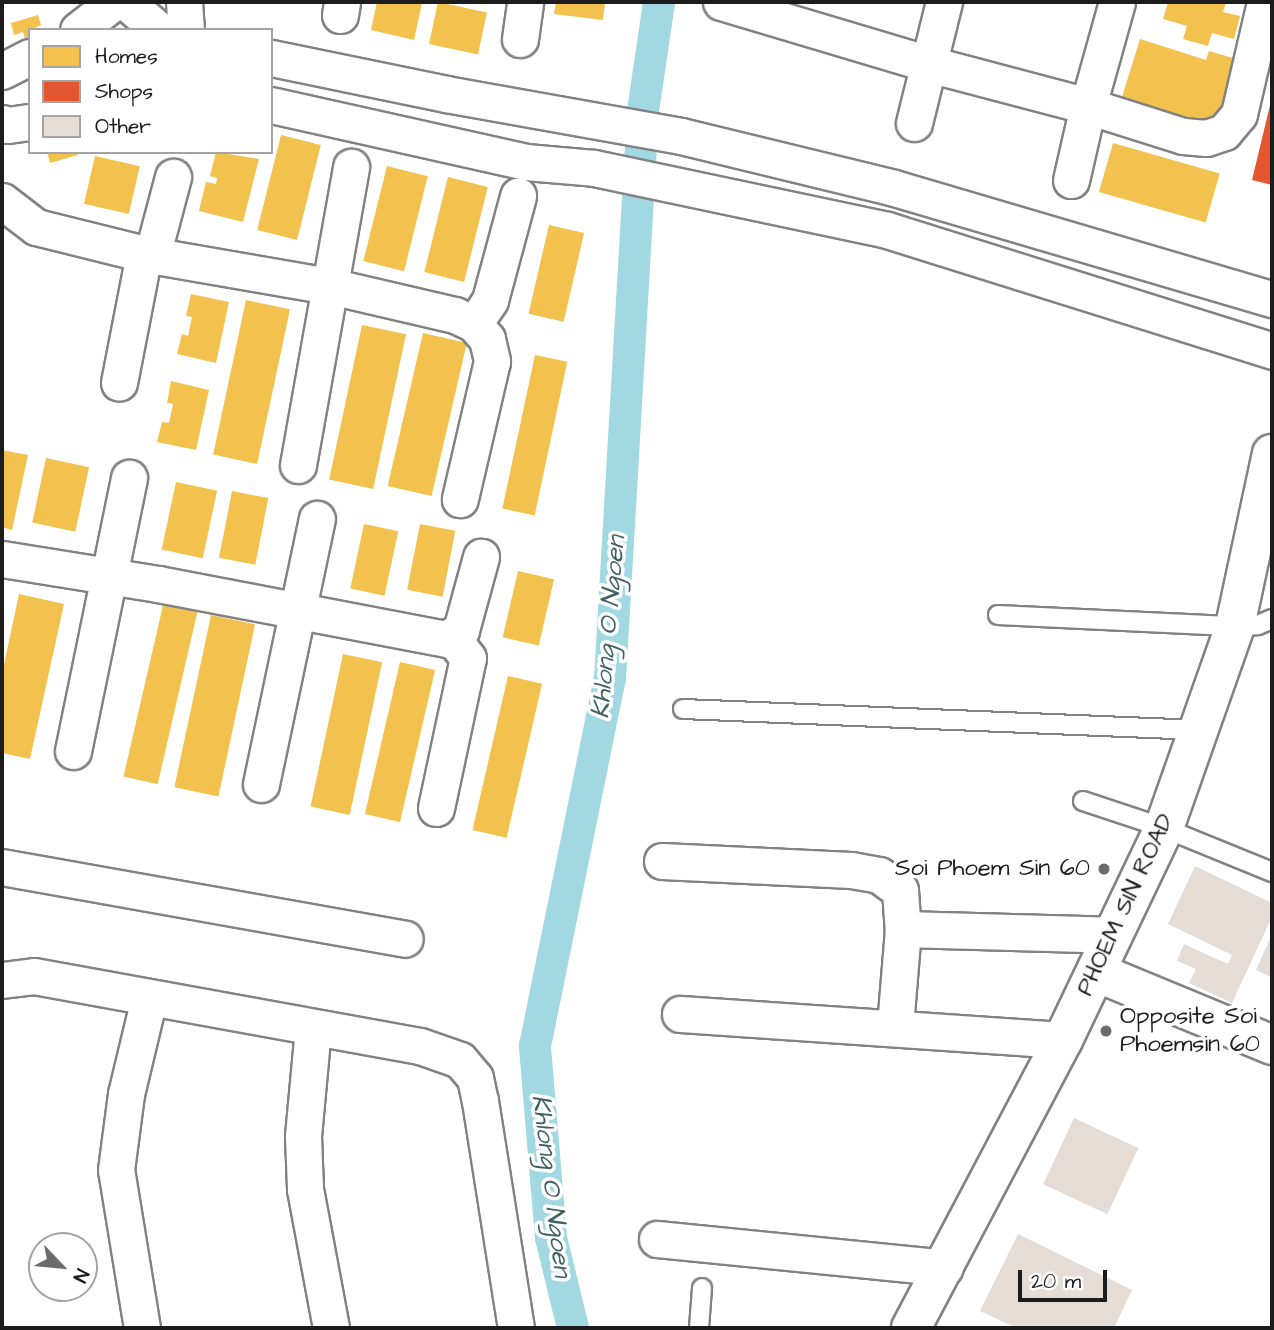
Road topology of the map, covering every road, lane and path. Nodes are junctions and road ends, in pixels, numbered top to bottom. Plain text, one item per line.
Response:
1 (114, 2) edge
2 (126, 2) edge
3 (184, 2) edge
4 (525, 2) edge
5 (721, 2) edge
6 (944, 2) edge
7 (1117, 2) edge
8 (774, 9) edge
9 (1266, 12) edge
10 (81, 28) edge
11 (157, 28) edge
12 (186, 28) edge
13 (520, 39) dead end
14 (28, 58) edge
15 (273, 58) edge
16 (929, 64) junction
17 (2, 71) edge
18 (273, 106) edge
19 (1088, 107) junction
20 (28, 122) edge
21 (2, 123) edge
22 (914, 123) dead end
23 (351, 167) dead end
24 (173, 177) dead end
25 (1071, 180) dead end
26 (518, 197) dead end
27 (2, 201) edge
28 (148, 255) junction
29 (330, 286) junction
30 (1272, 299) edge
31 (474, 324) junction
32 (1272, 351) edge
33 (119, 383) dead end
34 (1272, 454) edge
35 (298, 464) dead end
36 (129, 478) dead end
37 (460, 499) dead end
38 (317, 519) dead end
39 (481, 557) dead end
40 (2, 559) edge
41 (107, 576) junction
42 (297, 611) junction
43 (998, 615) dead end
44 (1272, 620) edge
45 (1235, 626) junction
46 (451, 636) junction
47 (683, 709) dead end
48 (1199, 730) junction
49 (73, 751) dead end
50 (261, 784) dead end
51 (1083, 801) dead end
52 (436, 808) dead end
53 (1164, 828) junction
54 (662, 861) dead end
55 (2, 867) edge
56 (1272, 872) edge
57 (903, 929) junction
58 (1112, 935) junction
59 (405, 939) dead end
60 (1096, 972) junction
61 (2, 980) edge
62 (149, 998) junction
63 (680, 1014) dead end
64 (895, 1027) junction
65 (313, 1028) junction
66 (1063, 1040) junction
67 (1272, 1045) edge
68 (657, 1239) dead end
69 (945, 1268) junction
70 (702, 1288) dead end
71 (142, 1328) edge
72 (331, 1328) edge
73 (516, 1328) edge
74 (699, 1328) edge
75 (911, 1328) edge

1 - 10 street
2 - 11 street
3 - 12 street
4 - 13 street
5 - 8 street
6 - 16 street
7 - 19 street
8 - 16 street
9 - 19 street
14 - 17 street
15 - 30 street
16 - 19 street
16 - 22 street
18 - 32 street
19 - 25 street
20 - 21 street
23 - 29 street
24 - 28 street
26 - 31 street
27 - 28 street
28 - 29 street
28 - 33 street
29 - 31 street
29 - 35 street
31 - 37 street
34 - 45 street, PHOEM SIN ROAD
36 - 41 street
38 - 42 street
39 - 46 street
40 - 41 street
41 - 42 street
41 - 49 street
42 - 46 street
42 - 50 street
43 - 45 lane
44 - 45 lane
45 - 48 street, PHOEM SIN ROAD
46 - 52 street
47 - 48 lane
48 - 53 street, PHOEM SIN ROAD
51 - 53 lane
53 - 56 lane
53 - 58 street, PHOEM SIN ROAD
54 - 57 street
55 - 59 street
57 - 58 street
57 - 64 street
58 - 60 street, PHOEM SIN ROAD
60 - 66 street, PHOEM SIN ROAD
60 - 67 street
61 - 62 street
62 - 65 street
62 - 71 street
63 - 64 street
64 - 66 street
65 - 72 street
65 - 73 street
66 - 69 street, PHOEM SIN ROAD
68 - 69 street
69 - 75 street, PHOEM SIN ROAD
70 - 74 lane

